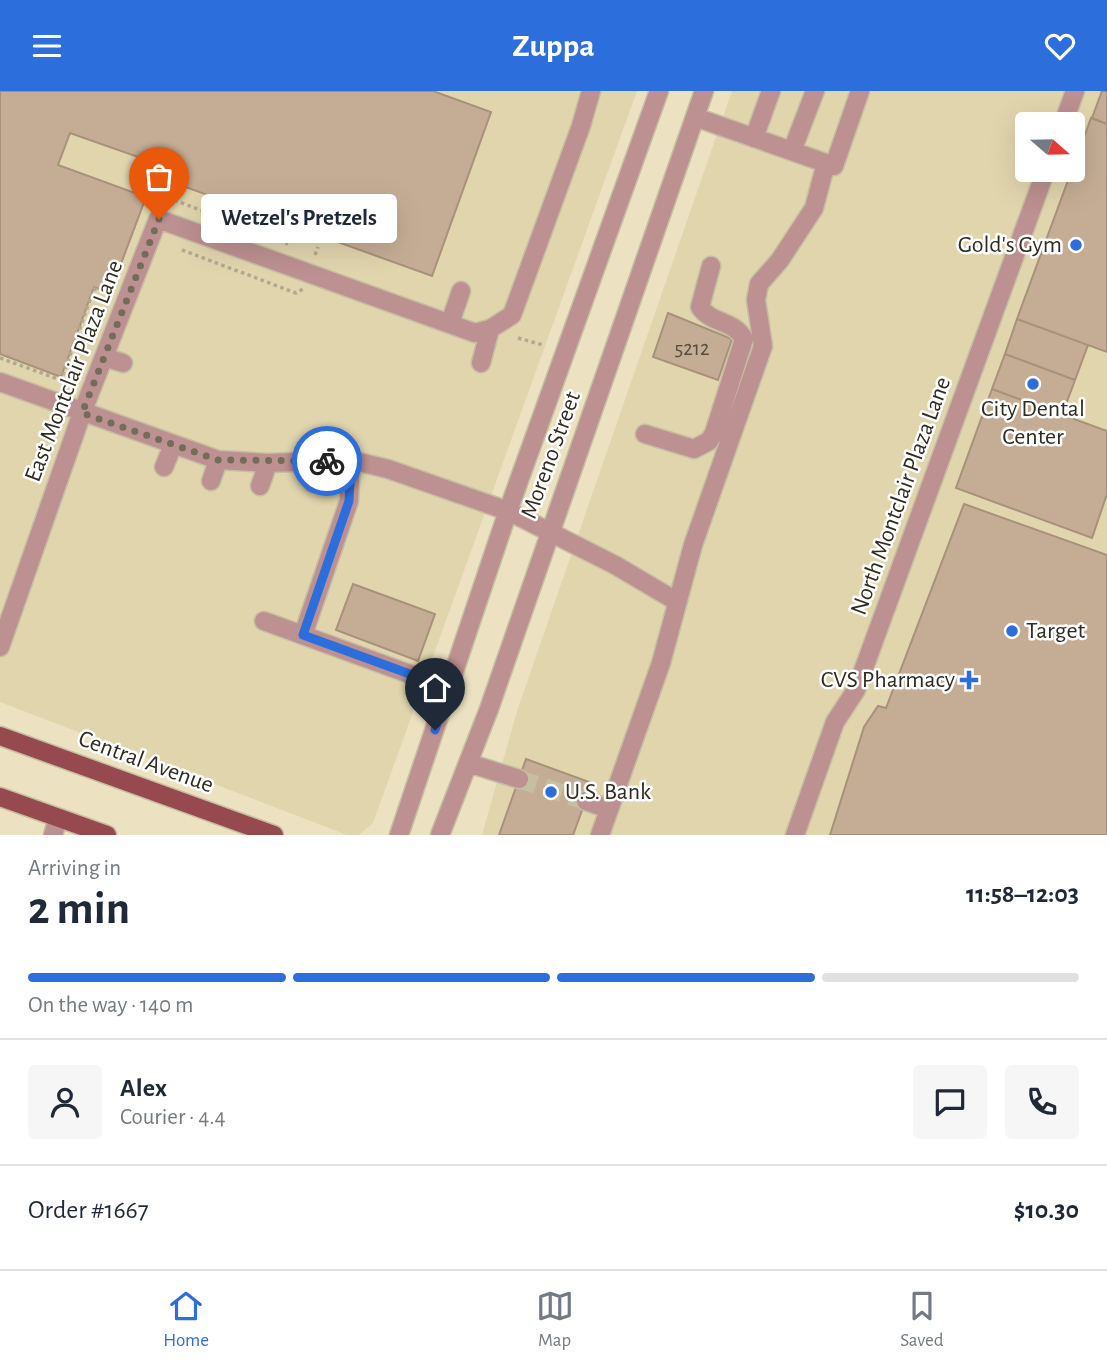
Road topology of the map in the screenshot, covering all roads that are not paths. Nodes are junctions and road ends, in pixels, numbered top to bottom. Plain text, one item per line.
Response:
1 (591, 91) edge
2 (659, 91) edge
3 (704, 91) edge
4 (771, 91) edge
5 (815, 91) edge
6 (860, 91) edge
7 (1075, 91) edge
8 (1067, 112) edge
9 (695, 117) junction
10 (754, 138) junction
11 (792, 151) junction
12 (830, 165) junction
13 (1042, 182) edge
14 (711, 266) dead end
15 (461, 291) dead end
16 (450, 323) junction
17 (490, 329) junction
18 (104, 357) junction
19 (123, 363) dead end
20 (481, 363) dead end
21 (0, 382) edge
22 (82, 413) junction
23 (645, 434) dead end
24 (173, 445) junction
25 (218, 460) junction
26 (351, 460) junction
27 (311, 461) junction
28 (268, 463) junction
29 (164, 467) dead end
30 (211, 481) dead end
31 (313, 483) dead end
32 (260, 486) dead end
33 (508, 511) junction
34 (549, 531) junction
35 (676, 601) junction
36 (264, 621) dead end
37 (303, 635) junction
38 (0, 646) edge
39 (448, 688) junction
40 (0, 736) edge
41 (468, 763) junction
42 (519, 779) tunnel mouth
43 (0, 797) edge
44 (586, 801) tunnel mouth
45 (609, 809) junction
46 (56, 827) edge
47 (107, 835) edge
48 (274, 835) edge
49 (399, 835) edge
50 (440, 835) edge
51 (600, 835) edge
52 (795, 835) edge

1 - 17 street
2 - 33 street, Moreno Street
3 - 9 street, Moreno Street
4 - 10 street
5 - 11 street
6 - 12 street
7 - 8 street
9 - 10 street
9 - 34 street, Moreno Street
10 - 11 street
11 - 12 street
12 - 35 street
13 - 52 street, North Montclair Plaza Lane
14 - 23 street
15 - 16 street
16 - 17 street, East Montclair Plaza Lane
16 - 18 street, East Montclair Plaza Lane
17 - 20 street
18 - 19 street
18 - 22 street, East Montclair Plaza Lane
21 - 22 street
22 - 24 street
22 - 38 street, East Montclair Plaza Lane
24 - 25 street
24 - 29 street
25 - 28 street
25 - 30 street
26 - 27 street
26 - 33 street
26 - 37 street
27 - 28 street
27 - 31 street
28 - 32 street
33 - 34 street
33 - 39 street, Moreno Street
34 - 35 street
34 - 41 street, Moreno Street
35 - 45 street
36 - 37 street
37 - 39 street
39 - 49 street, Moreno Street
40 - 48 main road, Central Avenue
41 - 42 street
41 - 50 street, Moreno Street
43 - 46 main road
44 - 45 street
45 - 51 street
46 - 47 main road

